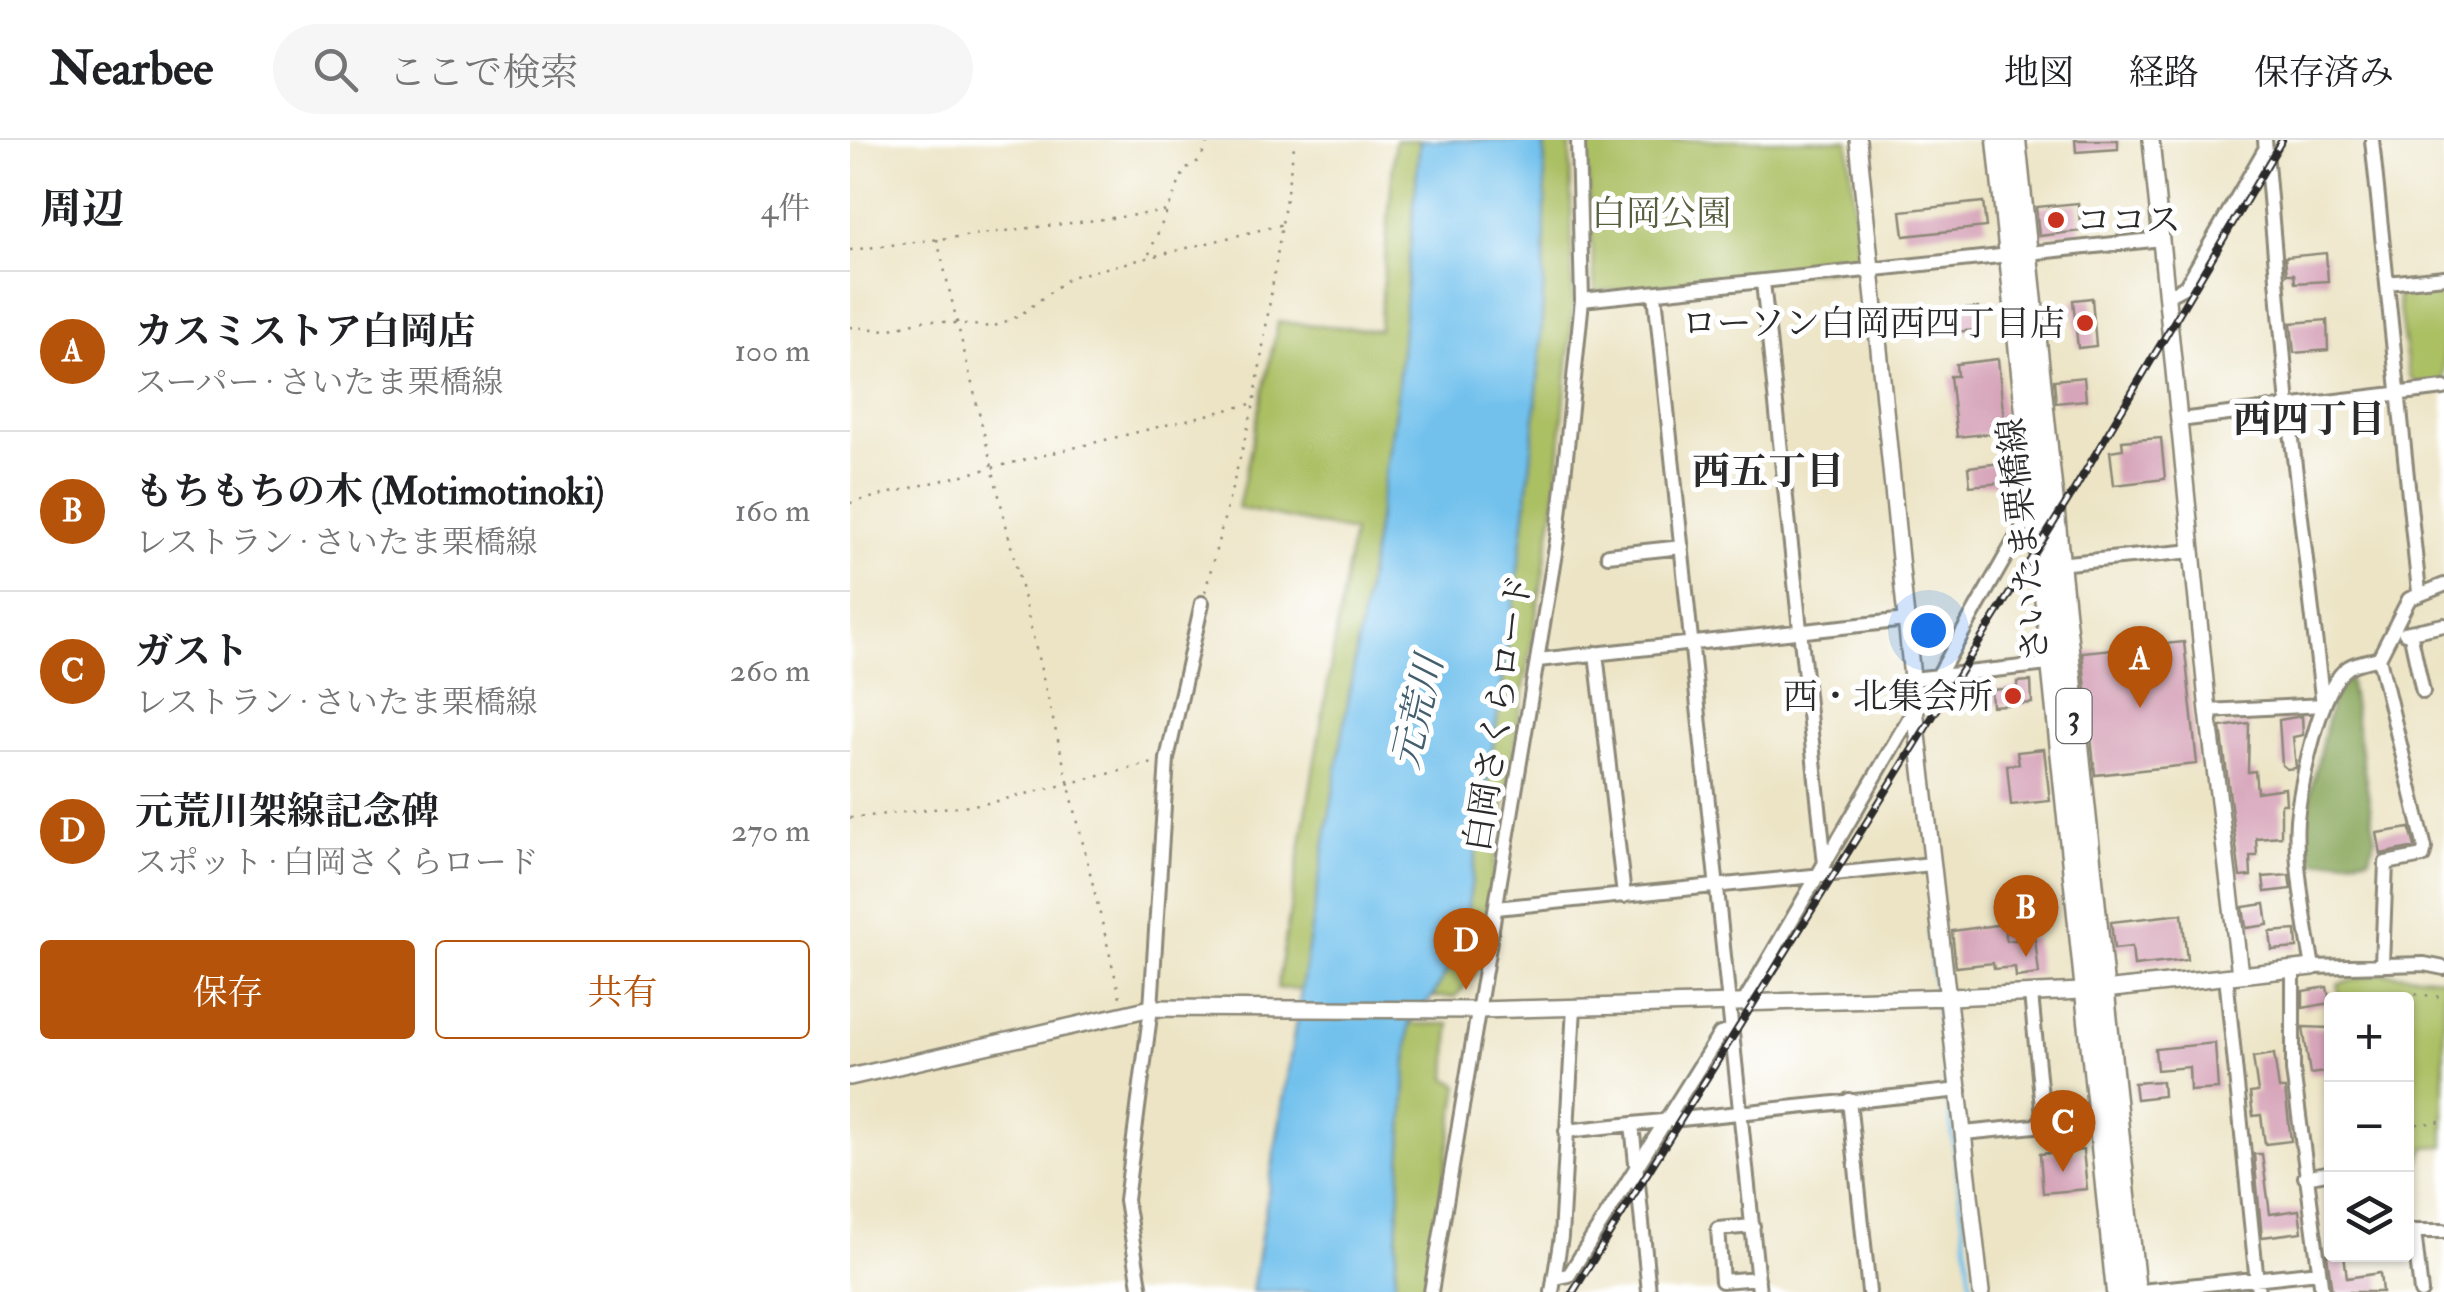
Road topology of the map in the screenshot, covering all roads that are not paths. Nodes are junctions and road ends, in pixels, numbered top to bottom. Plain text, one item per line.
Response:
1 (1578, 140) edge
2 (1858, 140) edge
3 (1998, 140) edge
4 (2015, 140) edge
5 (2151, 140) edge
6 (2372, 140) edge
7 (2265, 145) edge
8 (2162, 239) junction
9 (2018, 252) junction
10 (1873, 271) junction
11 (2444, 277) edge
12 (1763, 282) junction
13 (2387, 283) junction
14 (1654, 294) junction
15 (2169, 295) junction
16 (1582, 300) junction
17 (2444, 388) edge
18 (2398, 391) junction
19 (2288, 406) junction
20 (2179, 420) junction
21 (2032, 510) junction
22 (1682, 546) junction
23 (2193, 551) junction
24 (1608, 554) dead end
25 (2057, 564) junction
26 (2444, 585) edge
27 (2419, 592) junction
28 (1202, 603) road end
29 (1906, 620) junction
30 (2444, 625) edge
31 (1802, 632) junction
32 (1692, 642) junction
33 (1596, 653) junction
34 (2378, 658) junction
35 (1538, 660) junction
36 (2049, 664) junction
37 (1938, 676) junction
38 (1912, 678) junction
39 (2423, 692) dead end
40 (2323, 704) junction
41 (1915, 708) junction
42 (2208, 711) junction
43 (1824, 864) junction
44 (1932, 864) junction
45 (1816, 878) junction
46 (1718, 887) junction
47 (1624, 896) junction
48 (1496, 908) junction
49 (2382, 964) junction
50 (2313, 967) junction
51 (2444, 968) edge
52 (2294, 970) junction
53 (2233, 975) junction
54 (2095, 990) junction
55 (2031, 994) junction
56 (1950, 998) junction
57 (1737, 1002) junction
58 (1574, 1007) junction
59 (1151, 1008) junction
60 (1478, 1010) junction
61 (1732, 1030) junction
62 (850, 1078) edge
63 (1960, 1090) junction
64 (1850, 1100) junction
65 (1741, 1112) junction
66 (1666, 1120) junction
67 (1632, 1124) junction
68 (1566, 1131) junction
69 (1964, 1133) junction
70 (1636, 1168) junction
71 (2324, 1174) edge
72 (2305, 1178) junction
73 (1753, 1226) junction
74 (2444, 1231) edge
75 (2414, 1232) edge
76 (2414, 1254) edge
77 (2318, 1272) junction
78 (1553, 1285) edge
79 (1758, 1285) edge
80 (2257, 1285) edge
81 (1141, 1292) edge
82 (1430, 1292) edge
83 (1649, 1292) edge
84 (1869, 1292) edge
85 (1981, 1292) edge
86 (2117, 1292) edge
87 (2127, 1292) edge
88 (2135, 1292) edge
89 (2322, 1292) edge
90 (2421, 1292) edge

1 - 16 street, 白岡さくらロード
2 - 10 street
3 - 9 main road, さいたま栗橋線 / 3
4 - 9 main road, さいたま栗橋線 / 3
5 - 8 street
6 - 13 street
7 - 15 street
7 - 19 street
8 - 9 street
8 - 15 street
9 - 10 street
9 - 21 main road, さいたま栗橋線 / 3
9 - 25 main road, さいたま栗橋線 / 3
10 - 12 street
10 - 29 street
11 - 13 street
12 - 14 street
12 - 31 street
13 - 18 street
14 - 16 street
14 - 22 street
15 - 20 street
16 - 35 street, 白岡さくらロード
17 - 18 street
18 - 19 street
18 - 27 street
19 - 20 street
19 - 40 street
20 - 23 street
21 - 36 main road, さいたま栗橋線 / 3
21 - 37 street
22 - 24 street
22 - 32 street
23 - 25 street
23 - 42 street
25 - 54 main road, さいたま栗橋線 / 3
26 - 27 street
27 - 34 street
28 - 59 street
29 - 31 street
29 - 38 street
30 - 39 street
31 - 32 street
31 - 43 street
32 - 33 street
32 - 46 street
33 - 35 street
33 - 47 street
34 - 40 street
34 - 49 street
35 - 48 street, 白岡さくらロード
36 - 37 street
36 - 54 main road, さいたま栗橋線 / 3
37 - 38 street
38 - 41 street
40 - 42 street
40 - 50 street
41 - 43 street
41 - 44 street
42 - 53 street
43 - 45 street
44 - 45 street
44 - 56 street
45 - 46 street
45 - 57 street
46 - 47 street
46 - 57 street
47 - 48 street
48 - 60 street, 白岡さくらロード
49 - 50 street
49 - 51 street
50 - 52 street
52 - 53 street
52 - 72 street
53 - 54 street
53 - 80 street
54 - 55 street
54 - 86 main road, さいたま栗橋線 / 3
54 - 88 main road, さいたま栗橋線 / 3
55 - 56 street
55 - 69 street
56 - 57 street
56 - 63 street
57 - 58 street
57 - 61 street
58 - 60 street
58 - 68 street
59 - 60 street
59 - 62 street
59 - 81 street
60 - 82 street, 白岡さくらロード
61 - 65 street
61 - 66 street
63 - 64 street
63 - 69 street
64 - 65 street
64 - 84 street
65 - 66 street
65 - 73 street
66 - 67 street
66 - 70 street
67 - 68 street
67 - 70 street
68 - 78 street
69 - 85 street
70 - 78 street
70 - 83 street
71 - 72 street
72 - 77 street
73 - 79 street
73 - 79 street
74 - 75 street
76 - 90 street
77 - 80 street
77 - 89 street
80 - 88 street
87 - 88 street

